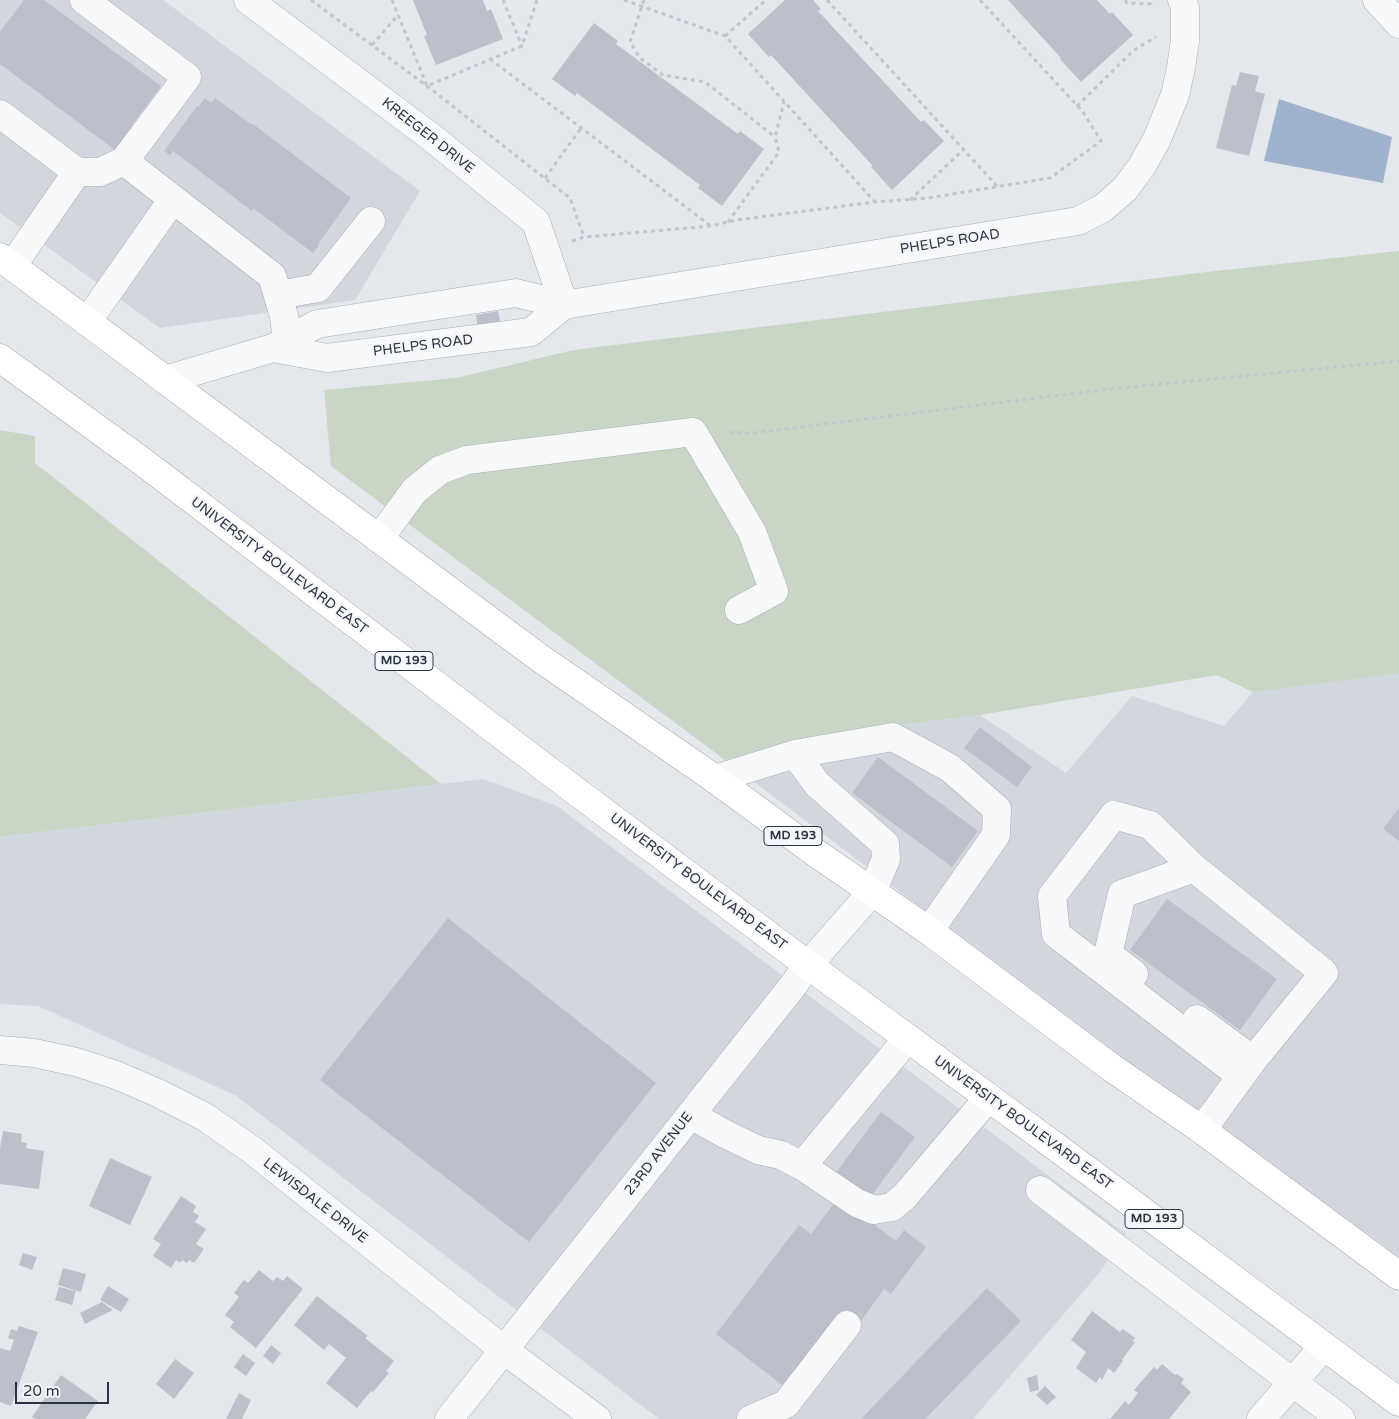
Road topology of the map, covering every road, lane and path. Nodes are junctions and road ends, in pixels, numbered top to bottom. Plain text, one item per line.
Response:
1 (84, 0) edge
2 (248, 0) edge
3 (311, 0) edge
4 (392, 0) edge
5 (503, 0) edge
6 (537, 0) edge
7 (624, 0) edge
8 (644, 0) edge
9 (766, 0) edge
10 (827, 0) edge
11 (980, 0) edge
12 (1125, 0) edge
13 (1182, 0) edge
14 (1377, 0) edge
15 (642, 6) junction
16 (1154, 11) dead end
17 (398, 15) junction
18 (1399, 24) edge
19 (1162, 33) dead end
20 (725, 36) junction
21 (372, 45) junction
22 (522, 46) junction
23 (490, 60) junction
24 (427, 86) junction
25 (784, 101) junction
26 (1077, 106) junction
27 (0, 114) edge
28 (581, 128) junction
29 (775, 137) junction
30 (964, 149) junction
31 (124, 161) junction
32 (77, 172) junction
33 (545, 178) junction
34 (998, 186) junction
35 (173, 199) junction
36 (910, 200) junction
37 (875, 202) junction
38 (371, 221) dead end
39 (727, 222) junction
40 (711, 226) junction
41 (584, 238) junction
42 (569, 241) dead end
43 (6, 261) edge
44 (278, 295) junction
45 (564, 305) junction
46 (87, 322) junction
47 (280, 344) junction
48 (0, 358) edge
49 (1399, 361) edge
50 (164, 380) junction
51 (693, 432) junction
52 (379, 539) junction
53 (739, 610) dead end
54 (795, 754) junction
55 (715, 779) junction
56 (1194, 868) junction
57 (872, 892) junction
58 (929, 931) junction
59 (808, 965) junction
60 (908, 1038) junction
61 (0, 1050) edge
62 (1247, 1068) junction
63 (989, 1097) junction
64 (691, 1115) junction
65 (1202, 1130) junction
66 (802, 1166) junction
67 (1040, 1190) dead end
68 (1399, 1276) edge
69 (847, 1325) dead end
70 (1324, 1346) junction
71 (504, 1350) junction
72 (1292, 1383) junction
73 (1399, 1402) edge
74 (449, 1419) edge
75 (597, 1419) edge
76 (751, 1419) edge
77 (1261, 1419) edge
78 (1341, 1419) edge

1 - 31 street
2 - 45 street, KREEGER DRIVE
3 - 21 path
4 - 17 path
5 - 22 path
6 - 22 path
7 - 15 path
8 - 15 path
9 - 20 path
10 - 30 path
11 - 26 path
12 - 16 path
13 - 45 street, PHELPS ROAD
14 - 18 street
15 - 20 path
15 - 29 path
17 - 21 path
17 - 24 path
19 - 26 path
20 - 25 path
21 - 24 path
22 - 23 path
23 - 24 path
23 - 28 path
24 - 33 path
25 - 29 path
25 - 37 path
26 - 34 path
27 - 32 street
28 - 33 path
28 - 40 path
29 - 39 path
30 - 34 path
30 - 36 path
31 - 32 street
31 - 35 street
32 - 43 street
33 - 41 path
34 - 36 path
35 - 44 street
35 - 46 street
36 - 37 path
37 - 39 path
38 - 44 street
39 - 40 path
40 - 41 path
41 - 42 path
43 - 46 main road, MD 193
44 - 47 street
45 - 47 street, PHELPS ROAD
45 - 47 street, PHELPS ROAD
46 - 50 main road, MD 193
47 - 50 street, PHELPS ROAD
48 - 59 main road, UNIVERSITY BOULEVARD EAST / MD 193
49 - 51 path
50 - 52 main road, MD 193
51 - 52 street
51 - 53 street
52 - 55 main road, MD 193
54 - 55 street
54 - 57 street, 23RD AVENUE
54 - 58 street
55 - 57 main road, MD 193
56 - 62 street
56 - 62 street
56 - 62 street
57 - 58 main road, MD 193
57 - 59 street, 23RD AVENUE
58 - 65 main road, MD 193
59 - 60 main road, UNIVERSITY BOULEVARD EAST / MD 193
59 - 64 street, 23RD AVENUE
60 - 63 main road, UNIVERSITY BOULEVARD EAST / MD 193
60 - 66 street
61 - 71 street, LEWISDALE DRIVE
62 - 65 street
63 - 66 street
63 - 70 main road, UNIVERSITY BOULEVARD EAST / MD 193
64 - 66 street
64 - 71 street, 23RD AVENUE
65 - 68 main road, MD 193
67 - 72 street
69 - 76 street
70 - 72 street
70 - 73 main road, UNIVERSITY BOULEVARD EAST / MD 193
71 - 74 street, 23RD AVENUE
71 - 75 street, LEWISDALE DRIVE
72 - 77 street
72 - 78 street

